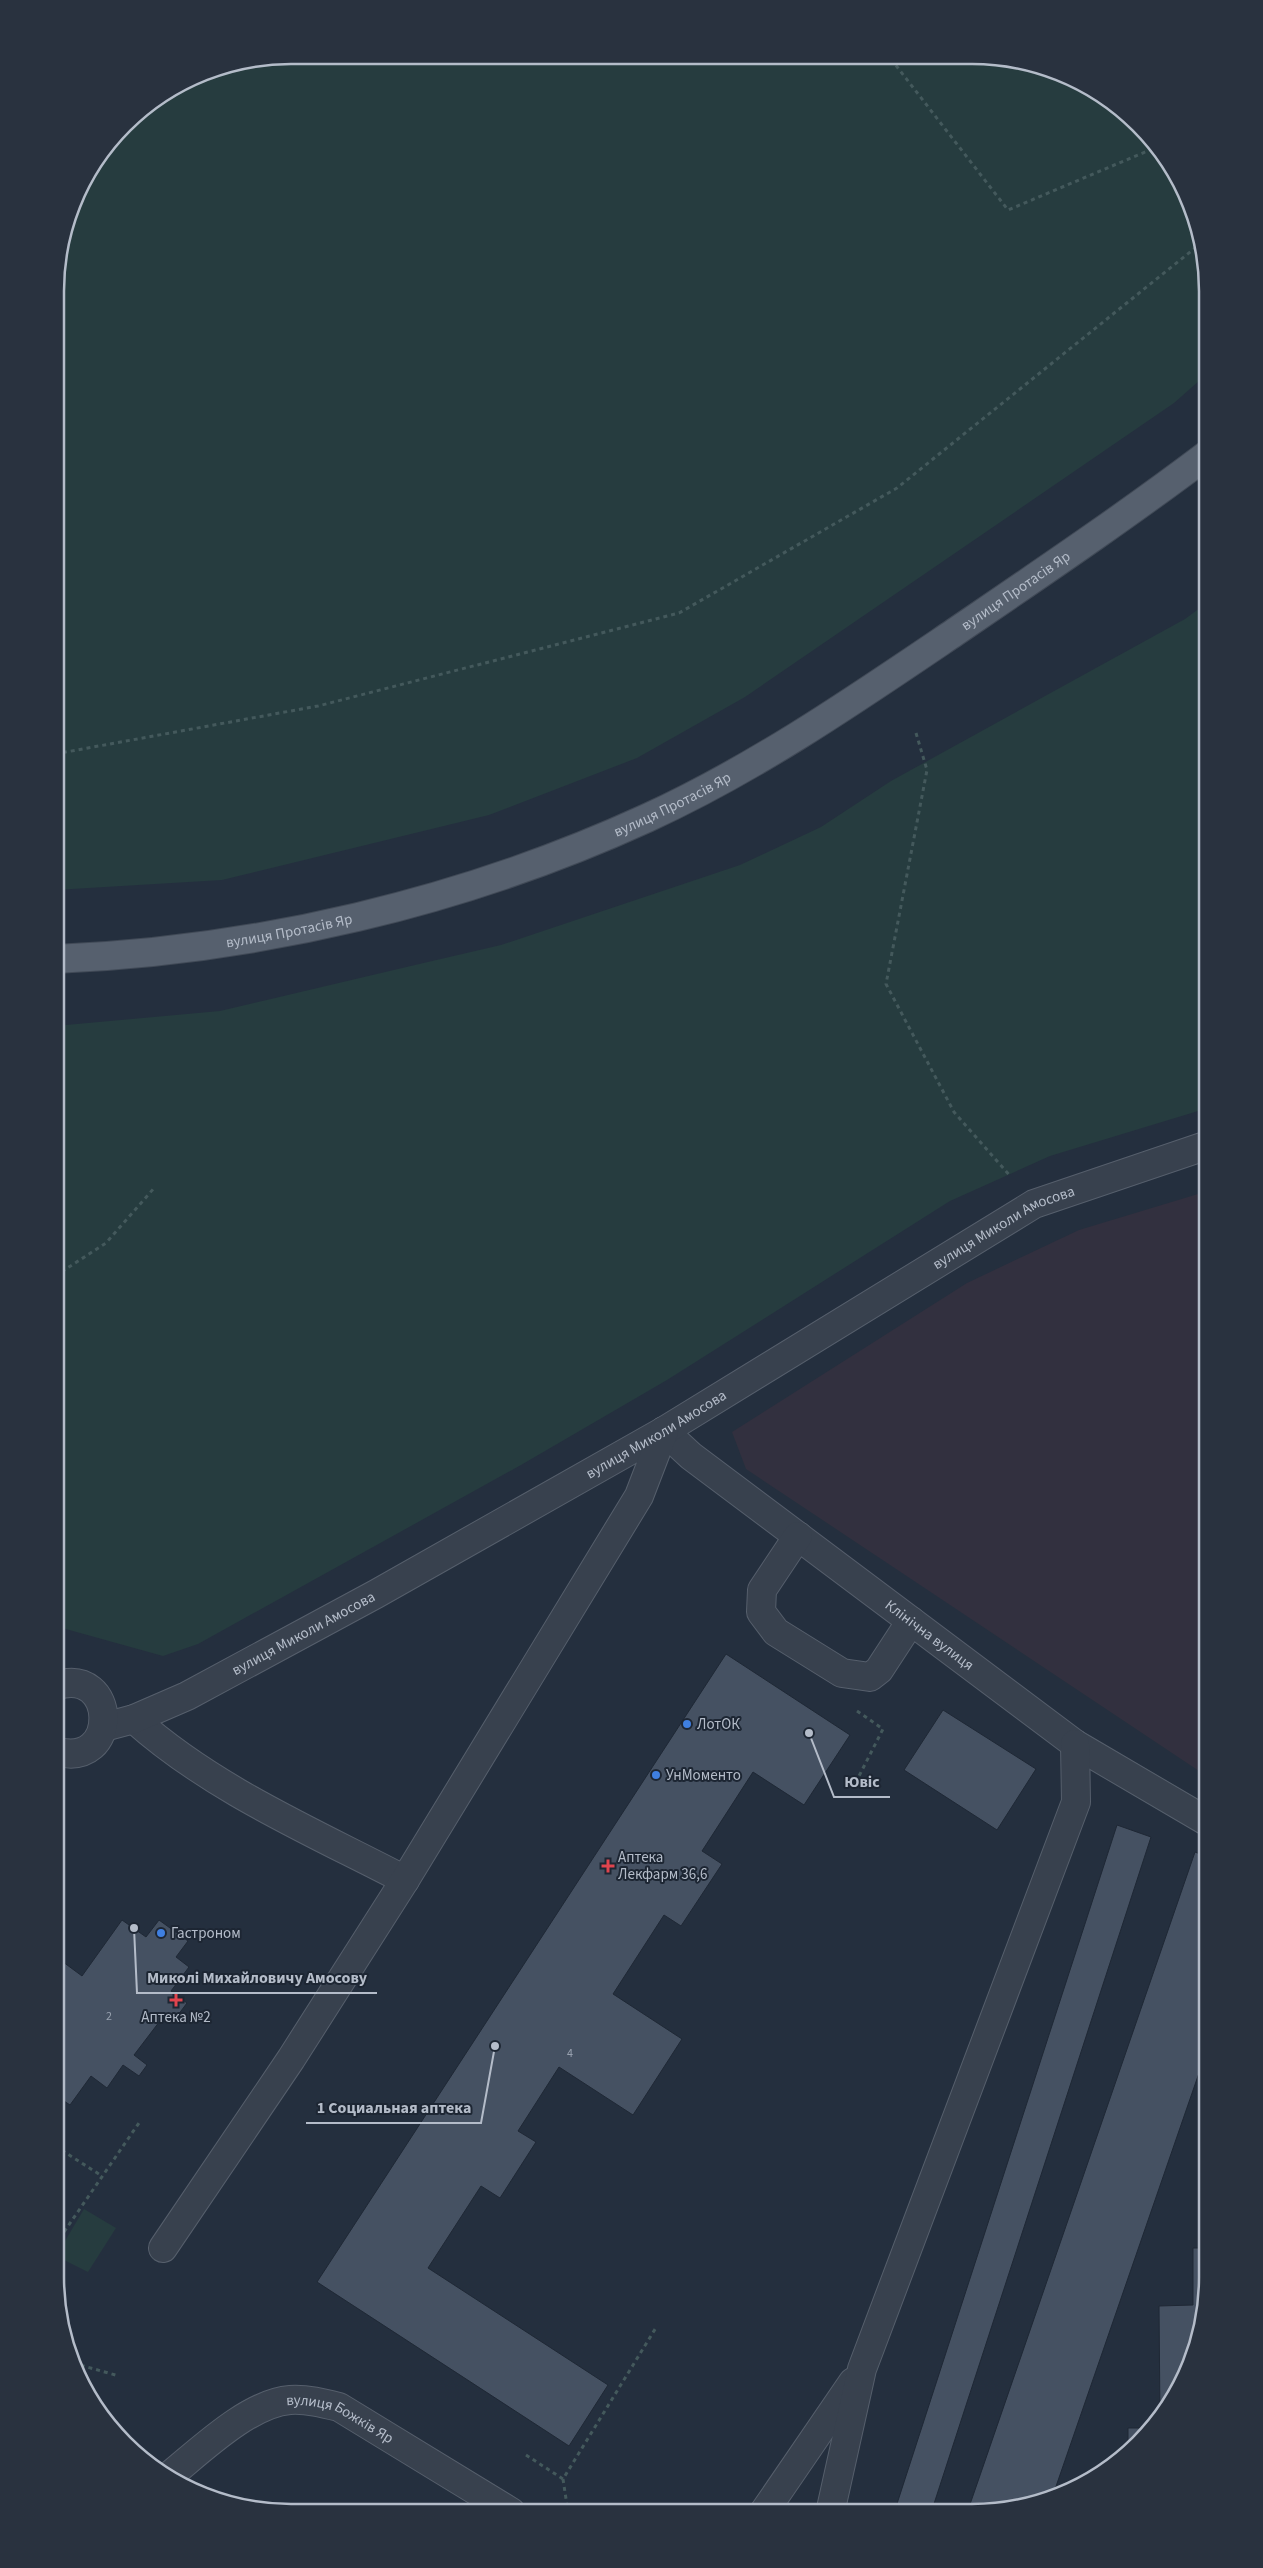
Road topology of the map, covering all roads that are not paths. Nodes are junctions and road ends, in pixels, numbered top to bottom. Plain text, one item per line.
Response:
1 (1199, 461) edge
2 (64, 958) edge
3 (1199, 1149) edge
4 (664, 1431) junction
5 (798, 1536) junction
6 (912, 1621) junction
7 (64, 1683) edge
8 (134, 1719) junction
9 (104, 1727) junction
10 (1075, 1744) junction
11 (64, 1753) edge
12 (1199, 1817) edge
13 (406, 1880) junction
14 (163, 2248) dead end
15 (862, 2369) junction
16 (174, 2472) edge
17 (498, 2504) edge
18 (769, 2504) edge
19 (832, 2504) edge

1 - 2 main road, вулиця Протасів Яр
3 - 4 street, вулиця Миколи Амосова
4 - 5 street, Клінічна вулиця
4 - 8 street, вулиця Миколи Амосова
4 - 13 street
5 - 6 street, Клінічна вулиця
5 - 6 street
6 - 10 street, Клінічна вулиця
7 - 9 street
8 - 9 street, вулиця Миколи Амосова
8 - 13 street
9 - 11 street
10 - 12 street, Клінічна вулиця
10 - 15 street
13 - 14 street
15 - 18 street
15 - 19 street
16 - 17 street, вулиця Божків Яр

